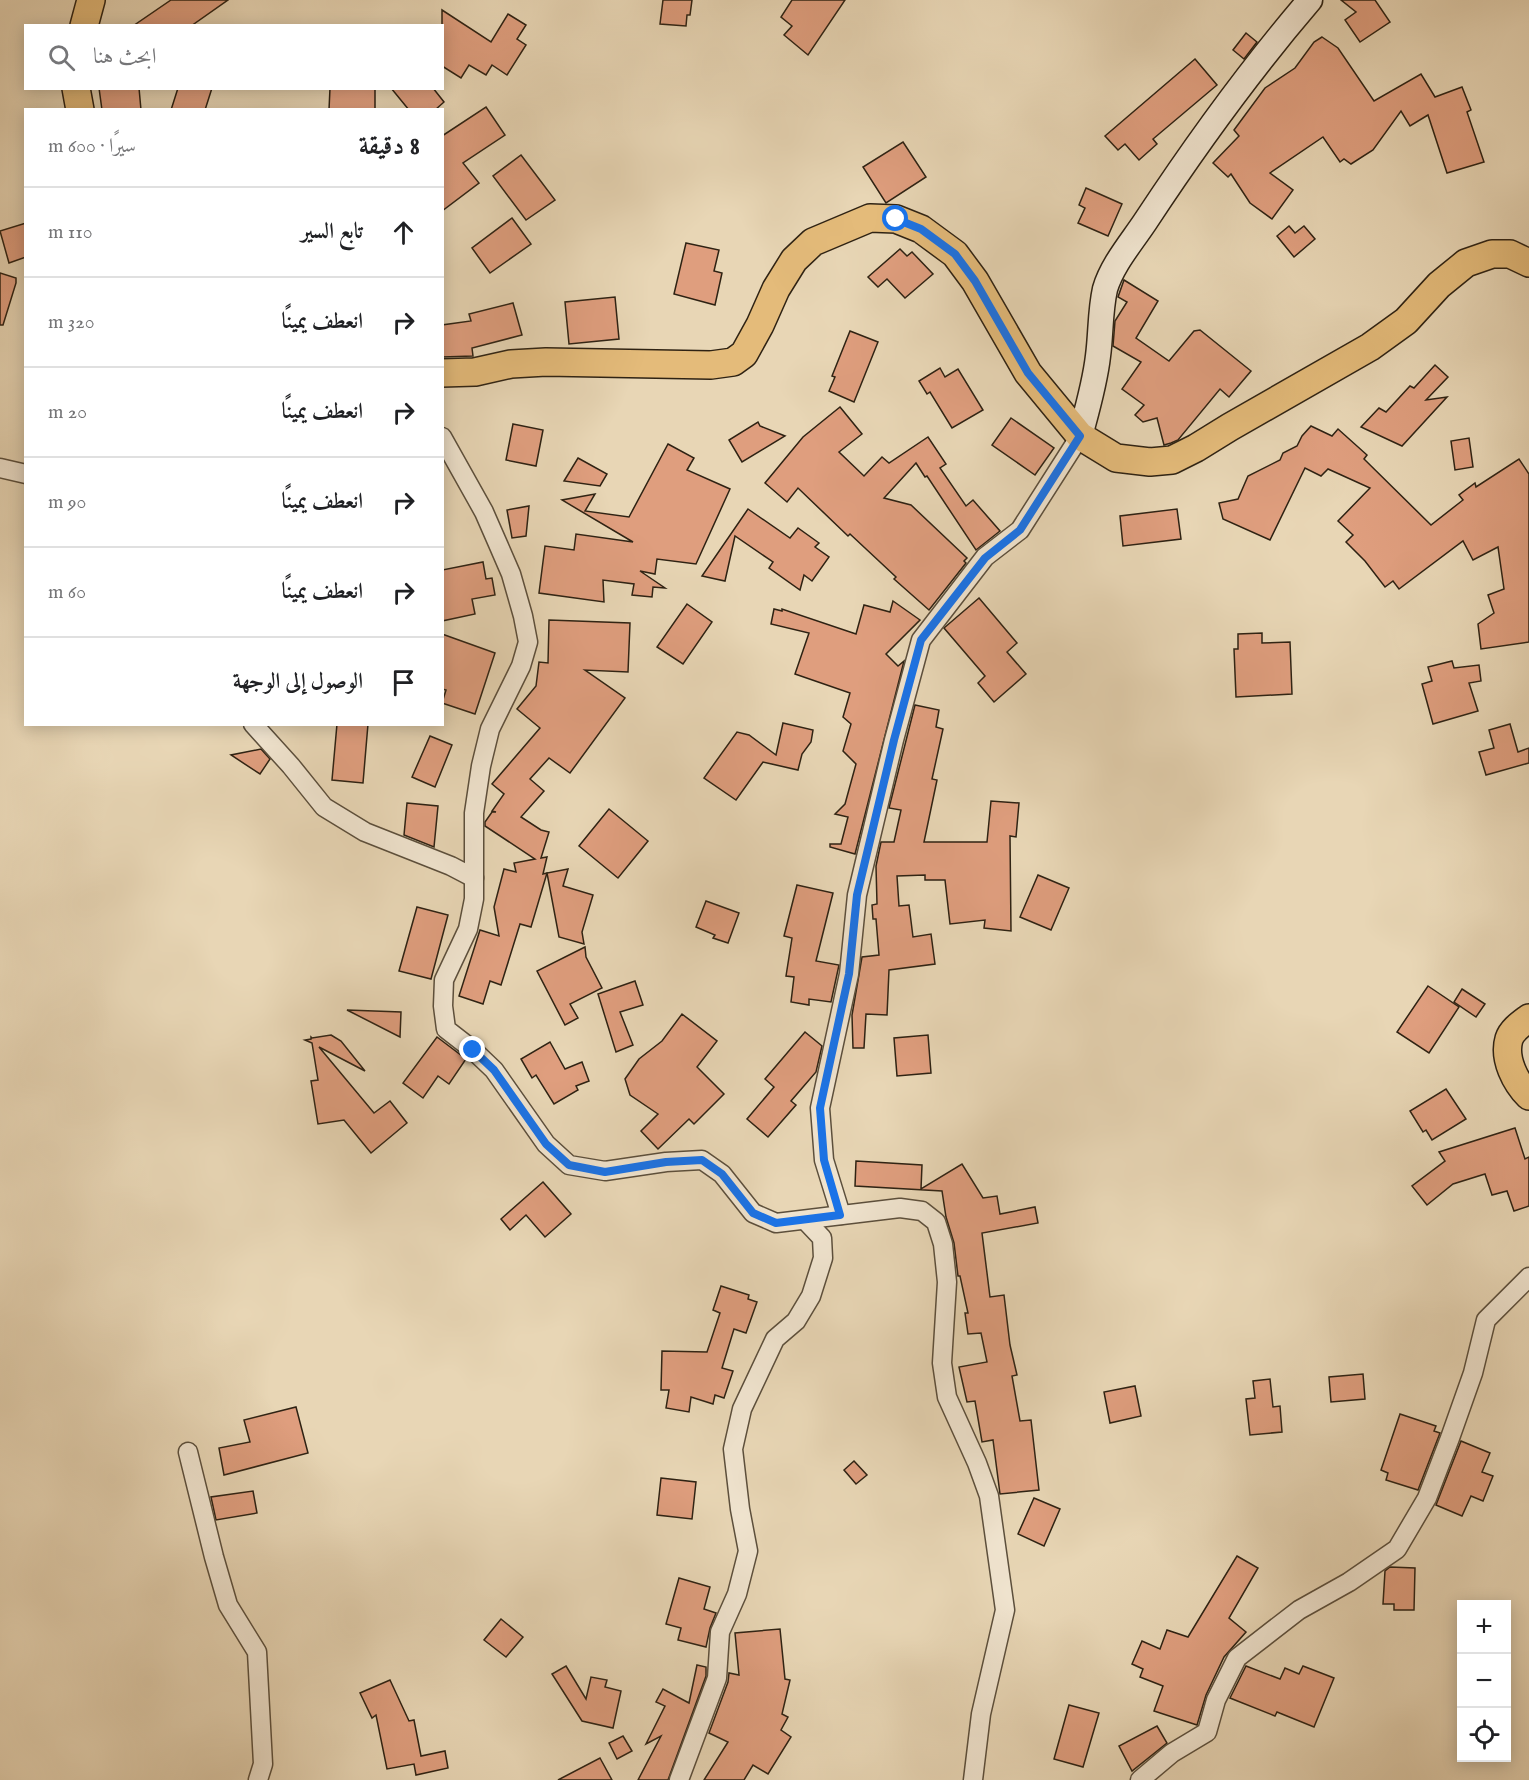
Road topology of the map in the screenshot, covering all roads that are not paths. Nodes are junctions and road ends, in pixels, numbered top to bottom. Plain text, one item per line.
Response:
1 (92, 0) edge
2 (1310, 0) edge
3 (85, 24) edge
4 (76, 90) edge
5 (80, 108) edge
6 (1529, 263) edge
7 (444, 373) edge
8 (1080, 436) junction
9 (444, 441) edge
10 (0, 468) edge
11 (24, 474) edge
12 (255, 726) edge
13 (474, 878) junction
14 (1529, 1018) edge
15 (1529, 1096) edge
16 (840, 1215) junction
17 (805, 1220) junction
18 (1529, 1277) edge
19 (188, 1452) dead end
20 (258, 1780) edge
21 (679, 1780) edge
22 (973, 1780) edge
23 (1140, 1780) edge

1 - 3 main road
2 - 8 street
4 - 5 main road
6 - 8 main road
7 - 8 main road
8 - 16 street
9 - 13 street
10 - 11 street
12 - 13 street
13 - 17 street
14 - 15 main road
16 - 17 street
16 - 22 street
17 - 21 street
18 - 23 street
19 - 20 street

